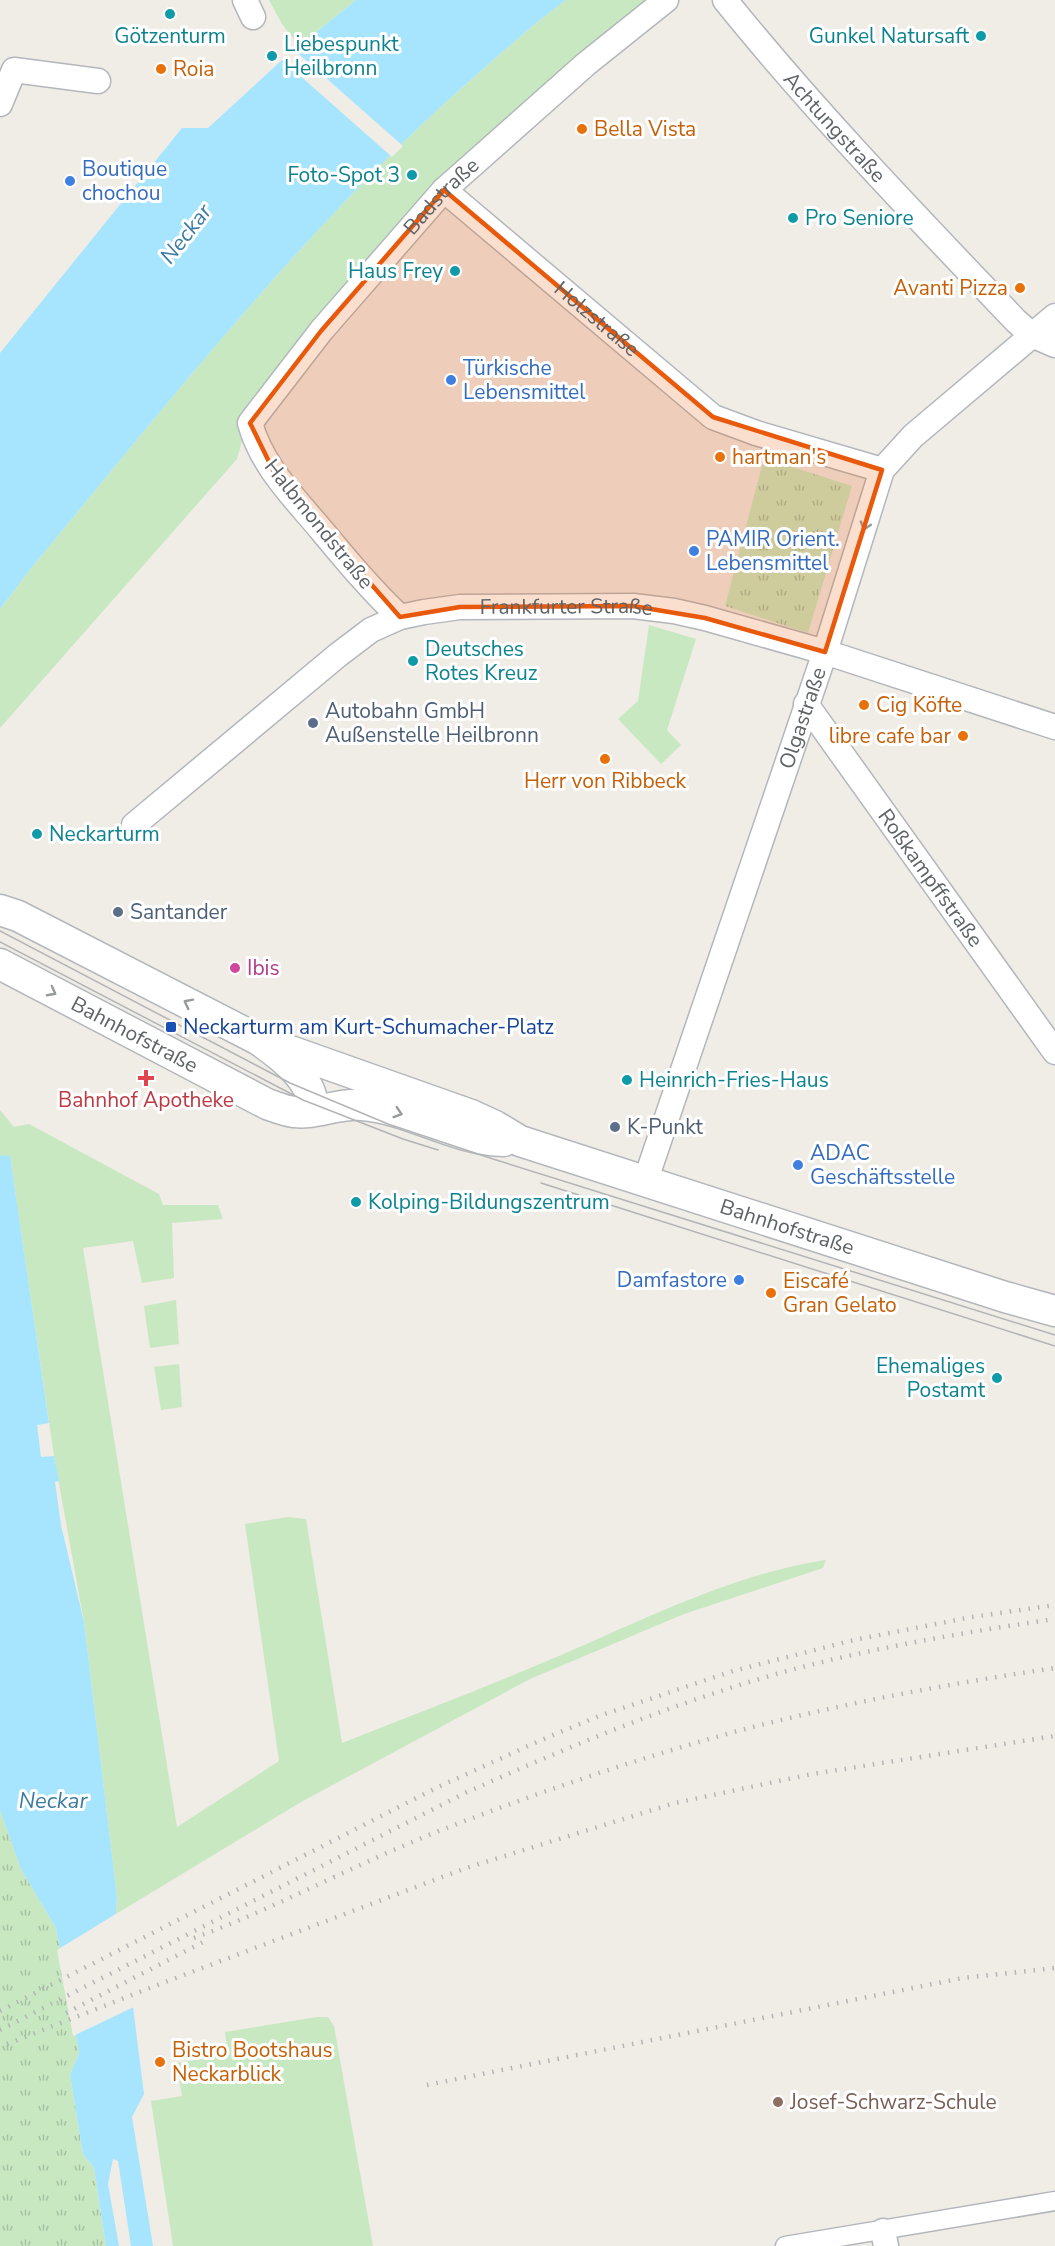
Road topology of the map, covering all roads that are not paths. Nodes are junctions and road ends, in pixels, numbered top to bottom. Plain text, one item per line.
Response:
1 (666, 0) edge
2 (725, 0) edge
3 (98, 81) dead end
4 (0, 104) edge
5 (444, 190) junction
6 (1055, 316) edge
7 (1032, 334) junction
8 (1055, 345) edge
9 (250, 423) joint
10 (882, 470) junction
11 (400, 617) junction
12 (825, 652) junction
13 (806, 704) junction
14 (1055, 727) edge
15 (134, 825) dead end
16 (9, 913) edge
17 (0, 964) edge
18 (259, 1040) junction
19 (1055, 1052) edge
20 (304, 1081) junction
21 (385, 1086) junction
22 (267, 1104) junction
23 (312, 1111) junction
24 (520, 1141) junction
25 (645, 1182) junction
26 (1055, 1311) edge
27 (1055, 2201) edge
28 (884, 2238) edge
29 (785, 2246) edge

1 - 5 street, Badstraße
2 - 7 street, Achtungstraße
3 - 4 street
5 - 9 street, Badstraße
5 - 10 street, Holzstraße
6 - 7 street, Olgastraße
7 - 8 street, Achtungstraße
7 - 10 street, Olgastraße
9 - 11 street, Halbmondstraße
10 -> 12 street, Olgastraße
11 - 12 street, Frankfurter Straße
11 - 15 street, Frankfurter Straße
12 - 13 street, Olgastraße
12 - 14 street, Frankfurter Straße
13 - 19 street, Roßkampffstraße
13 - 25 street, Olgastraße
18 -> 16 street, Bahnhofstraße
17 -> 22 street, Bahnhofstraße
18 - 20 street, Bahnhofstraße
18 - 21 street, Bahnhofstraße
20 - 21 street, Bahnhofstraße
20 - 22 street, Bahnhofstraße
20 - 23 street, Bahnhofstraße
21 - 24 street, Bahnhofstraße
22 - 23 street, Bahnhofstraße
23 -> 24 street, Bahnhofstraße
24 - 25 street, Bahnhofstraße
25 - 26 street, Bahnhofstraße
27 - 28 street
28 - 29 street

